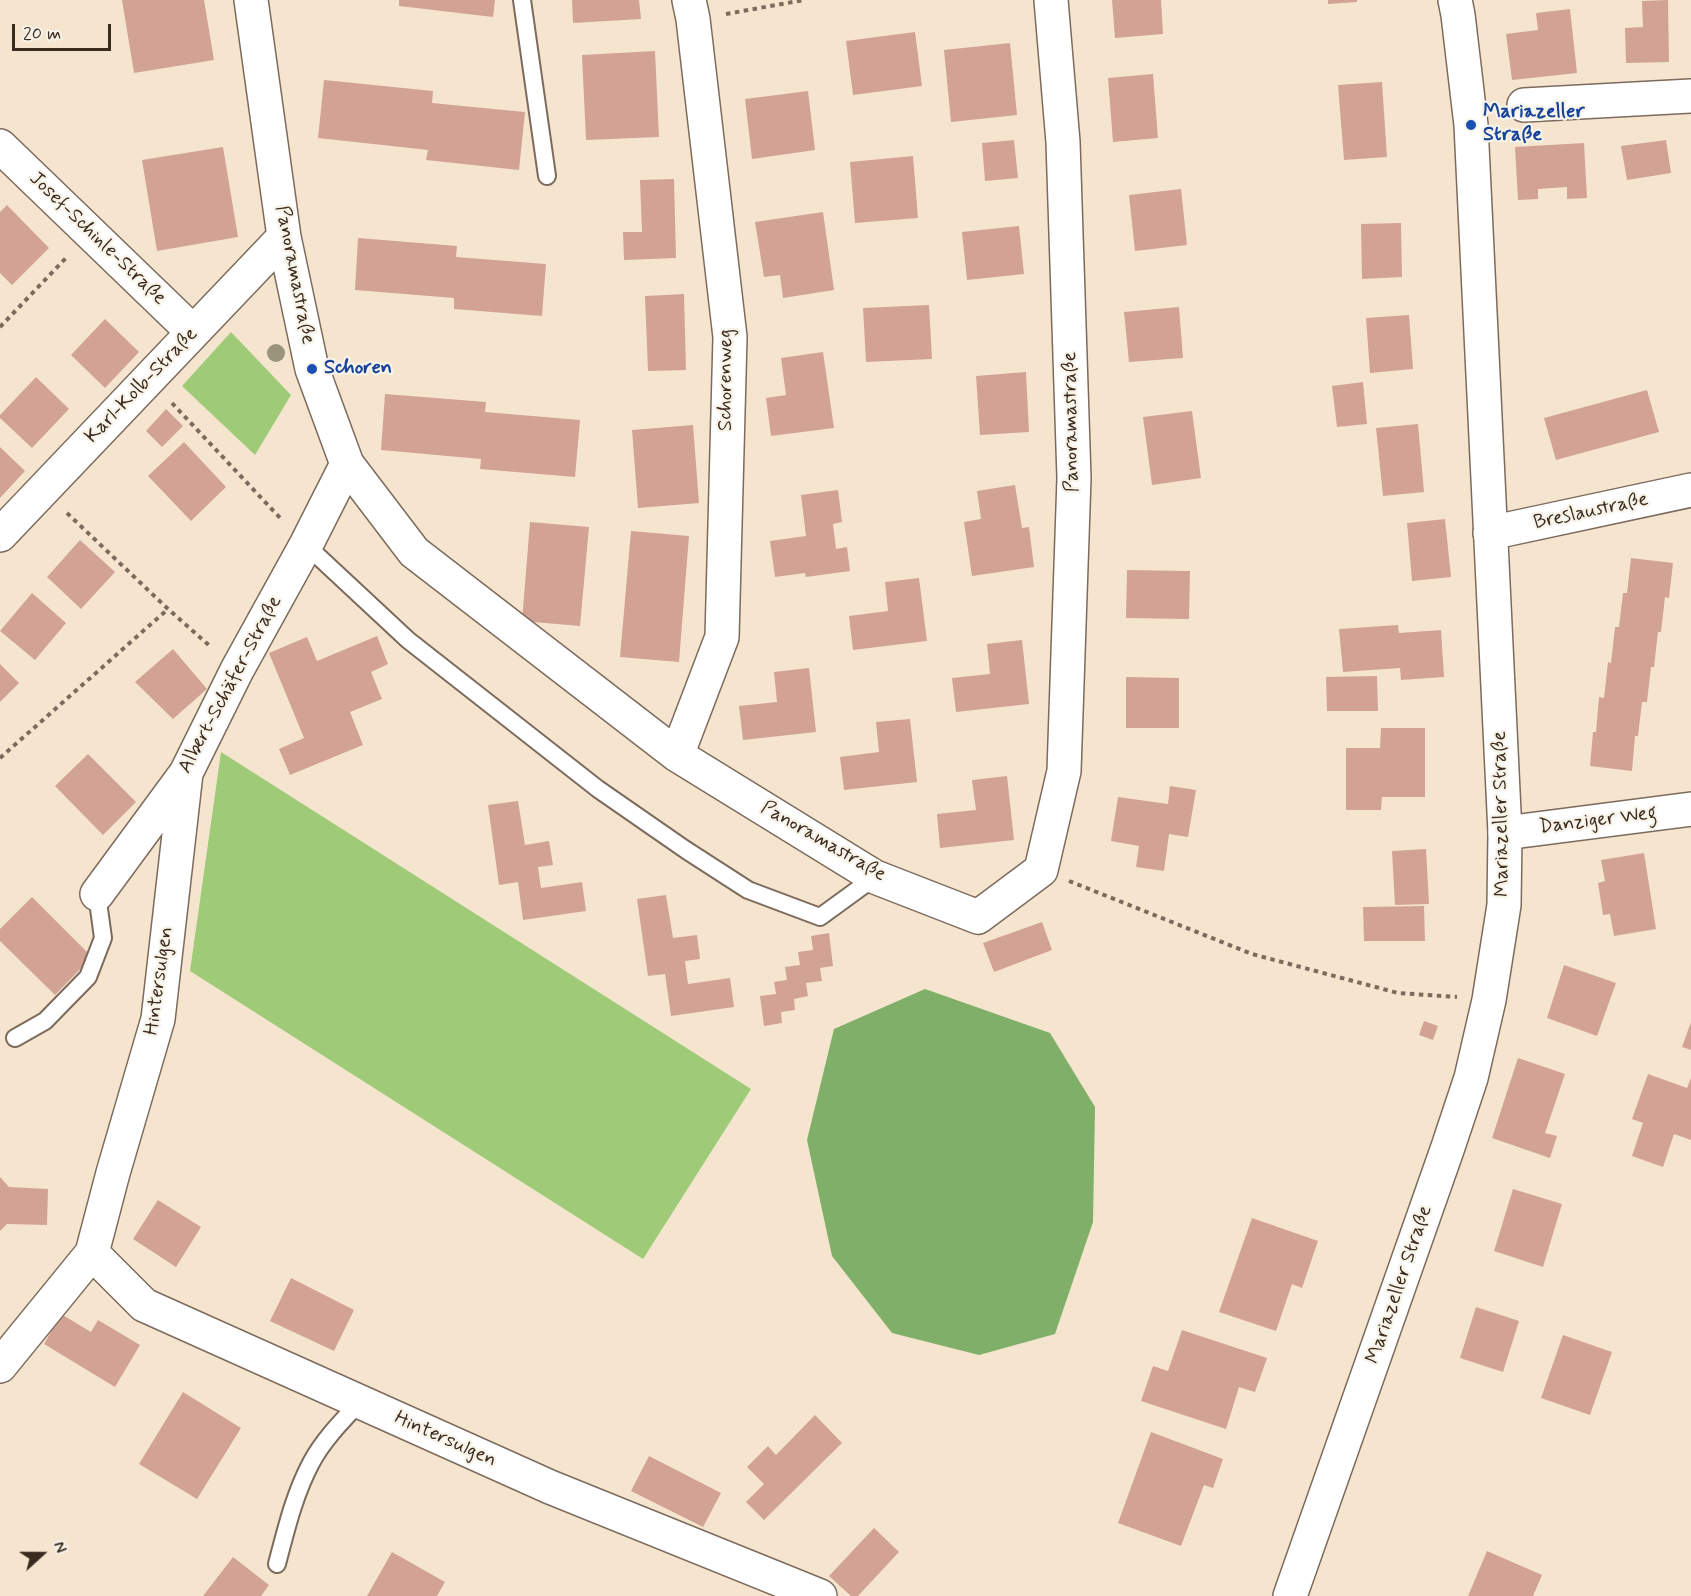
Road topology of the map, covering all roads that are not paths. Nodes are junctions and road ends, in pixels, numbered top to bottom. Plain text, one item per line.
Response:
1 (251, 0) edge
2 (522, 0) edge
3 (1051, 0) edge
4 (1455, 0) edge
5 (691, 10) edge
6 (1691, 96) edge
7 (1524, 105) dead end
8 (0, 146) edge
9 (547, 176) dead end
10 (284, 237) junction
11 (194, 332) junction
12 (347, 464) junction
13 (1691, 490) edge
14 (1490, 533) junction
15 (0, 535) edge
16 (306, 545) junction
17 (677, 755) junction
18 (186, 773) junction
19 (1691, 809) edge
20 (1505, 833) junction
21 (875, 877) junction
22 (97, 894) joint
23 (15, 1038) dead end
24 (92, 1253) junction
25 (0, 1366) edge
26 (360, 1402) junction
27 (277, 1564) dead end
28 (817, 1596) edge
29 (1290, 1596) edge

1 - 10 street, Panoramastraße
2 - 9 lane
3 - 21 street, Panoramastraße
4 - 14 street, Mariazeller Straße
5 - 17 street, Schorenweg
6 - 7 street
8 - 11 street, Josef-Schinle-Straße
10 - 11 street, Karl-Kolb-Straße
10 - 12 street, Panoramastraße
11 - 15 street, Karl-Kolb-Straße
12 - 16 street, Albert-Schäfer-Straße
12 - 17 street, Panoramastraße
13 - 14 street, Breslaustraße
14 - 20 street, Mariazeller Straße
16 - 18 street, Albert-Schäfer-Straße
16 - 21 lane
17 - 21 street, Panoramastraße
18 - 22 street, Albert-Schäfer-Straße
18 - 24 street, Hintersulgen
19 - 20 street, Danziger Weg
20 - 29 street, Mariazeller Straße
22 - 23 lane
24 - 25 street, Hintersulgen
24 - 26 street, Hintersulgen
26 - 27 lane
26 - 28 street, Hintersulgen

